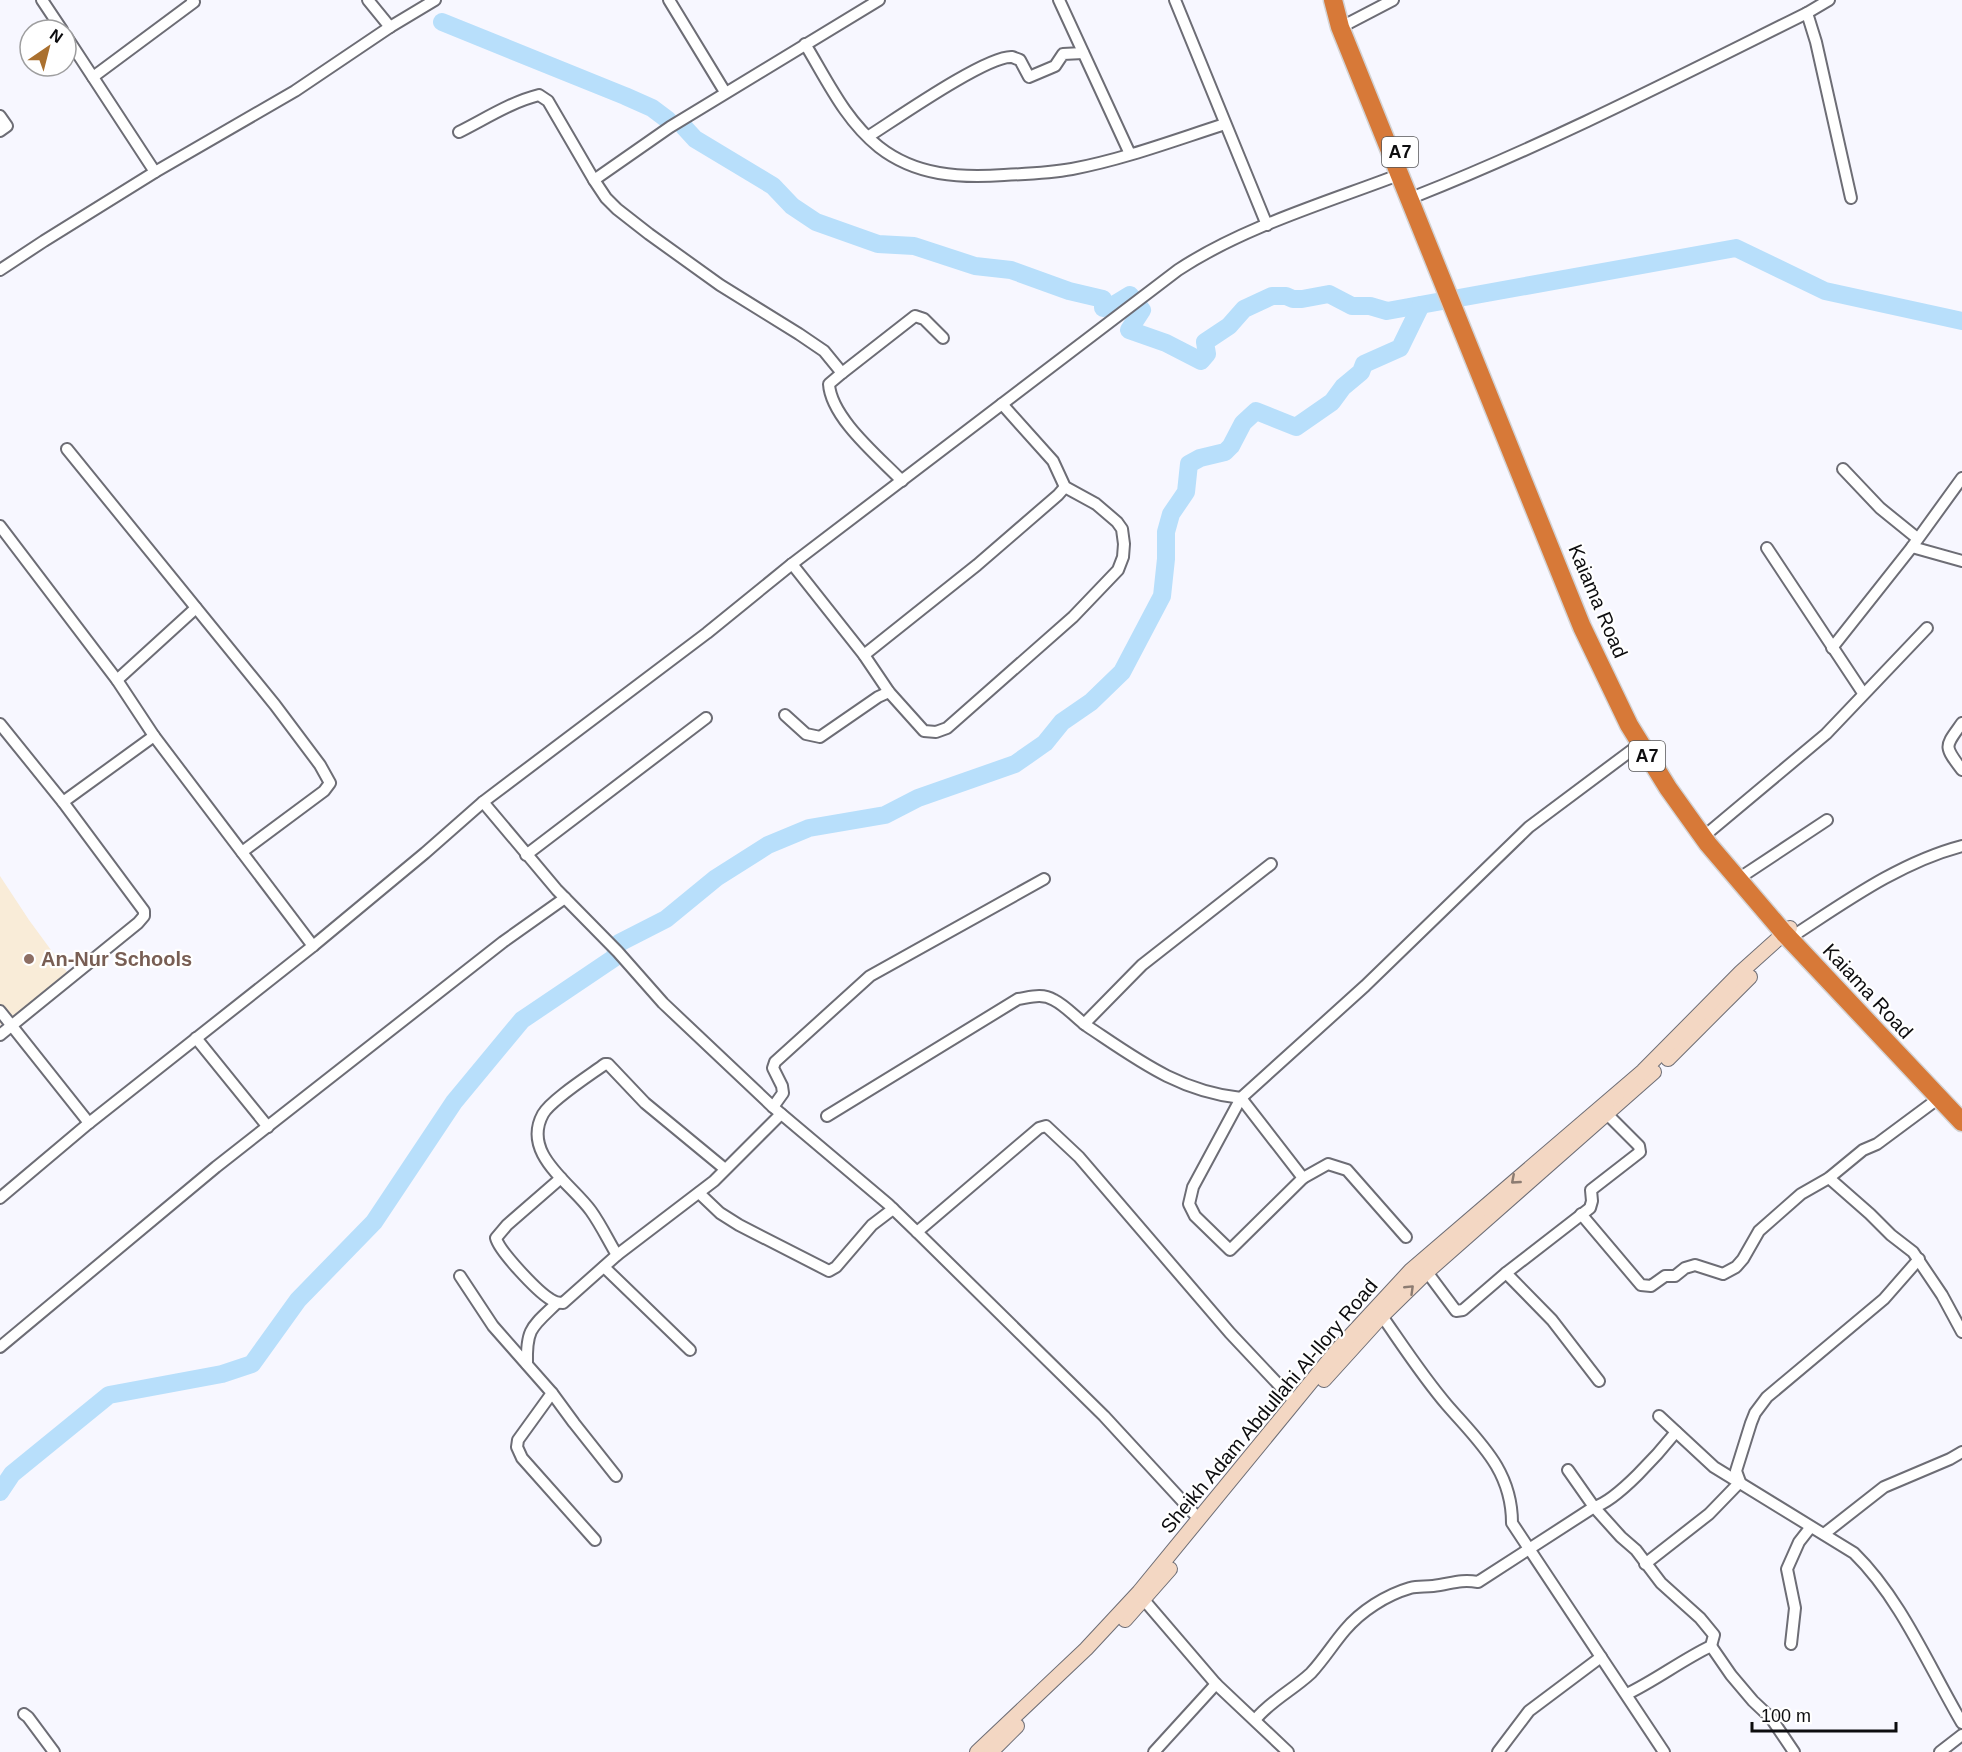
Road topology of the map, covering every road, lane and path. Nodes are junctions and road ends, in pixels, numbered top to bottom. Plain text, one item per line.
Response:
1 (42, 0) edge
2 (192, 0) edge
3 (368, 0) edge
4 (435, 0) edge
5 (669, 0) edge
6 (879, 0) edge
7 (1059, 0) edge
8 (1175, 0) edge
9 (1393, 0) edge
10 (1829, 0) edge
11 (1810, 7) edge
12 (1339, 12) edge
13 (54, 18) edge
14 (390, 27) junction
15 (804, 44) junction
16 (1083, 53) junction
17 (78, 54) edge
18 (93, 76) junction
19 (725, 92) junction
20 (0, 116) edge
21 (1226, 124) junction
22 (0, 131) edge
23 (459, 132) dead end
24 (869, 136) junction
25 (1130, 154) junction
26 (155, 172) junction
27 (1401, 174) junction
28 (594, 180) junction
29 (1416, 196) junction
30 (1851, 198) dead end
31 (1267, 225) junction
32 (2, 266) edge
33 (1456, 304) junction
34 (943, 338) dead end
35 (842, 373) junction
36 (1002, 404) junction
37 (67, 449) dead end
38 (1843, 469) dead end
39 (1962, 478) edge
40 (902, 481) junction
41 (1065, 487) junction
42 (0, 526) edge
43 (1914, 542) junction
44 (1767, 548) dead end
45 (1962, 561) edge
46 (792, 564) junction
47 (196, 608) junction
48 (1927, 628) dead end
49 (1832, 648) junction
50 (864, 655) junction
51 (117, 680) junction
52 (889, 692) junction
53 (1863, 693) junction
54 (785, 715) dead end
55 (706, 718) dead end
56 (1962, 723) edge
57 (0, 724) edge
58 (154, 736) junction
59 (1640, 744) junction
60 (1962, 770) edge
61 (63, 802) junction
62 (483, 802) junction
63 (1827, 820) dead end
64 (1709, 832) junction
65 (1962, 846) edge
66 (242, 852) junction
67 (526, 855) junction
68 (1271, 864) dead end
69 (1744, 875) junction
70 (1044, 879) dead end
71 (565, 898) junction
72 (1790, 934) junction
73 (313, 946) junction
74 (0, 1011) edge
75 (1084, 1024) junction
76 (12, 1026) junction
77 (0, 1035) edge
78 (196, 1038) junction
79 (1240, 1098) junction
80 (1939, 1098) junction
81 (777, 1110) junction
82 (1962, 1111) edge
83 (1608, 1115) junction
84 (827, 1116) dead end
85 (1962, 1122) edge
86 (89, 1123) junction
87 (268, 1126) junction
88 (726, 1169) junction
89 (561, 1178) junction
90 (1303, 1178) junction
91 (1829, 1178) junction
92 (699, 1193) junction
93 (0, 1198) edge
94 (893, 1209) junction
95 (1581, 1214) junction
96 (917, 1232) junction
97 (1406, 1237) dead end
98 (617, 1255) junction
99 (1919, 1258) junction
100 (604, 1268) junction
101 (1427, 1272) junction
102 (1506, 1273) junction
103 (460, 1276) dead end
104 (557, 1303) junction
105 (1382, 1316) junction
106 (1962, 1332) edge
107 (0, 1347) edge
108 (690, 1350) dead end
109 (527, 1364) junction
110 (1599, 1381) dead end
111 (552, 1392) junction
112 (1295, 1402) junction
113 (1659, 1416) dead end
114 (1676, 1432) junction
115 (1962, 1452) edge
116 (1568, 1470) dead end
117 (616, 1476) dead end
118 (1740, 1482) junction
119 (1594, 1507) junction
120 (1199, 1519) junction
121 (1810, 1528) junction
122 (1824, 1534) junction
123 (595, 1540) dead end
124 (1528, 1549) junction
125 (1645, 1564) junction
126 (1144, 1600) junction
127 (1791, 1644) dead end
128 (1711, 1646) junction
129 (1601, 1657) junction
130 (1216, 1684) junction
131 (1627, 1694) junction
132 (24, 1714) dead end
133 (1255, 1720) junction
134 (1962, 1723) edge
135 (1962, 1735) edge
136 (54, 1752) edge
137 (982, 1752) edge
138 (1154, 1752) edge
139 (1288, 1752) edge
140 (1498, 1752) edge
141 (1664, 1752) edge
142 (1794, 1752) edge
143 (1940, 1752) edge

1 - 13 street
2 - 18 street
3 - 14 street
4 - 14 street
5 - 19 street
6 - 15 street
7 - 16 street
8 - 21 street
9 - 12 street
10 - 11 street
11 - 29 street
11 - 30 street
12 - 27 highway, Kaiama Road / A7
12 - 29 highway, Kaiama Road / A7
14 - 26 street
15 - 19 street
15 - 24 street
16 - 24 street
16 - 25 street
17 - 18 street
18 - 26 street
19 - 28 street
20 - 22 street
21 - 25 street
21 - 31 street
23 - 28 street
24 - 25 street
26 - 32 street
27 - 31 street
27 - 33 highway, Kaiama Road / A7
28 - 35 street
29 - 33 highway, Kaiama Road / A7
31 - 36 street
33 - 59 highway, Kaiama Road / A7
33 - 64 highway, Kaiama Road / A7
34 - 35 street
35 - 40 street
36 - 40 street
36 - 41 street
37 - 47 street
38 - 43 street
39 - 43 street
40 - 46 street
41 - 50 street
41 - 52 street
42 - 51 street
43 - 45 street
43 - 49 street
44 - 49 street
46 - 50 street
46 - 62 street
47 - 51 street
47 - 66 street
48 - 53 street
49 - 53 street
50 - 52 street
51 - 58 street
52 - 54 street
53 - 64 street
55 - 67 street
56 - 60 street
57 - 61 street
58 - 61 street
58 - 66 street
59 - 72 highway, Kaiama Road / A7
59 - 79 street
61 - 76 street
62 - 67 street
62 - 73 street
63 - 69 street
64 - 69 highway, Kaiama Road / A7
65 - 72 street
66 - 73 street
67 - 71 street
68 - 75 street
69 - 72 highway, Kaiama Road / A7
70 - 81 street
71 - 81 street
71 - 87 street
72 - 80 highway, Kaiama Road / A7
72 - 82 highway, Kaiama Road / A7
72 - 83 street, Sheikh Adam Abdullahi Al-Ilory Road
72 -> 112 street, Sheikh Adam Abdullahi Al-Ilory Road
73 - 78 street
74 - 76 street
75 - 79 street
75 - 84 street
76 - 77 street
76 - 86 street
78 - 86 street
78 - 87 street
79 - 90 street
79 - 90 street
80 - 85 highway, Kaiama Road / A7
80 - 91 street
81 - 88 street
81 - 94 street
83 - 95 street
83 - 101 street, Sheikh Adam Abdullahi Al-Ilory Road
86 - 93 street
87 - 107 street
88 - 89 street
88 - 92 street
89 - 98 street
89 - 104 street
90 - 97 street
91 - 95 street
91 - 99 street
92 - 94 street
92 - 98 street
94 - 96 street
95 - 102 street
96 - 112 street
96 - 120 street
98 - 100 street
99 - 106 street
99 - 118 street
100 - 104 street
100 - 108 street
101 - 102 street
105 -> 101 street, Sheikh Adam Abdullahi Al-Ilory Road
102 - 110 street
103 - 109 street
104 - 109 street
105 - 124 street
105 - 126 street, Sheikh Adam Abdullahi Al-Ilory Road
109 - 111 street
111 - 117 street
111 - 123 street
112 - 120 street, Sheikh Adam Abdullahi Al-Ilory Road
113 - 114 street
114 - 118 street
114 - 119 street
115 - 122 street
116 - 119 street
118 - 121 street
118 - 125 street
119 - 124 street
119 - 125 street
120 - 137 street, Sheikh Adam Abdullahi Al-Ilory Road
121 - 122 street
121 - 127 street
122 - 134 street
124 - 129 street
124 - 133 street
125 - 128 street
126 - 130 street
126 - 137 street, Sheikh Adam Abdullahi Al-Ilory Road
128 - 131 street
128 - 142 street
129 - 131 street
129 - 140 street
130 - 133 street
130 - 138 street
131 - 141 street
132 - 136 street
133 - 139 street
135 - 143 street

